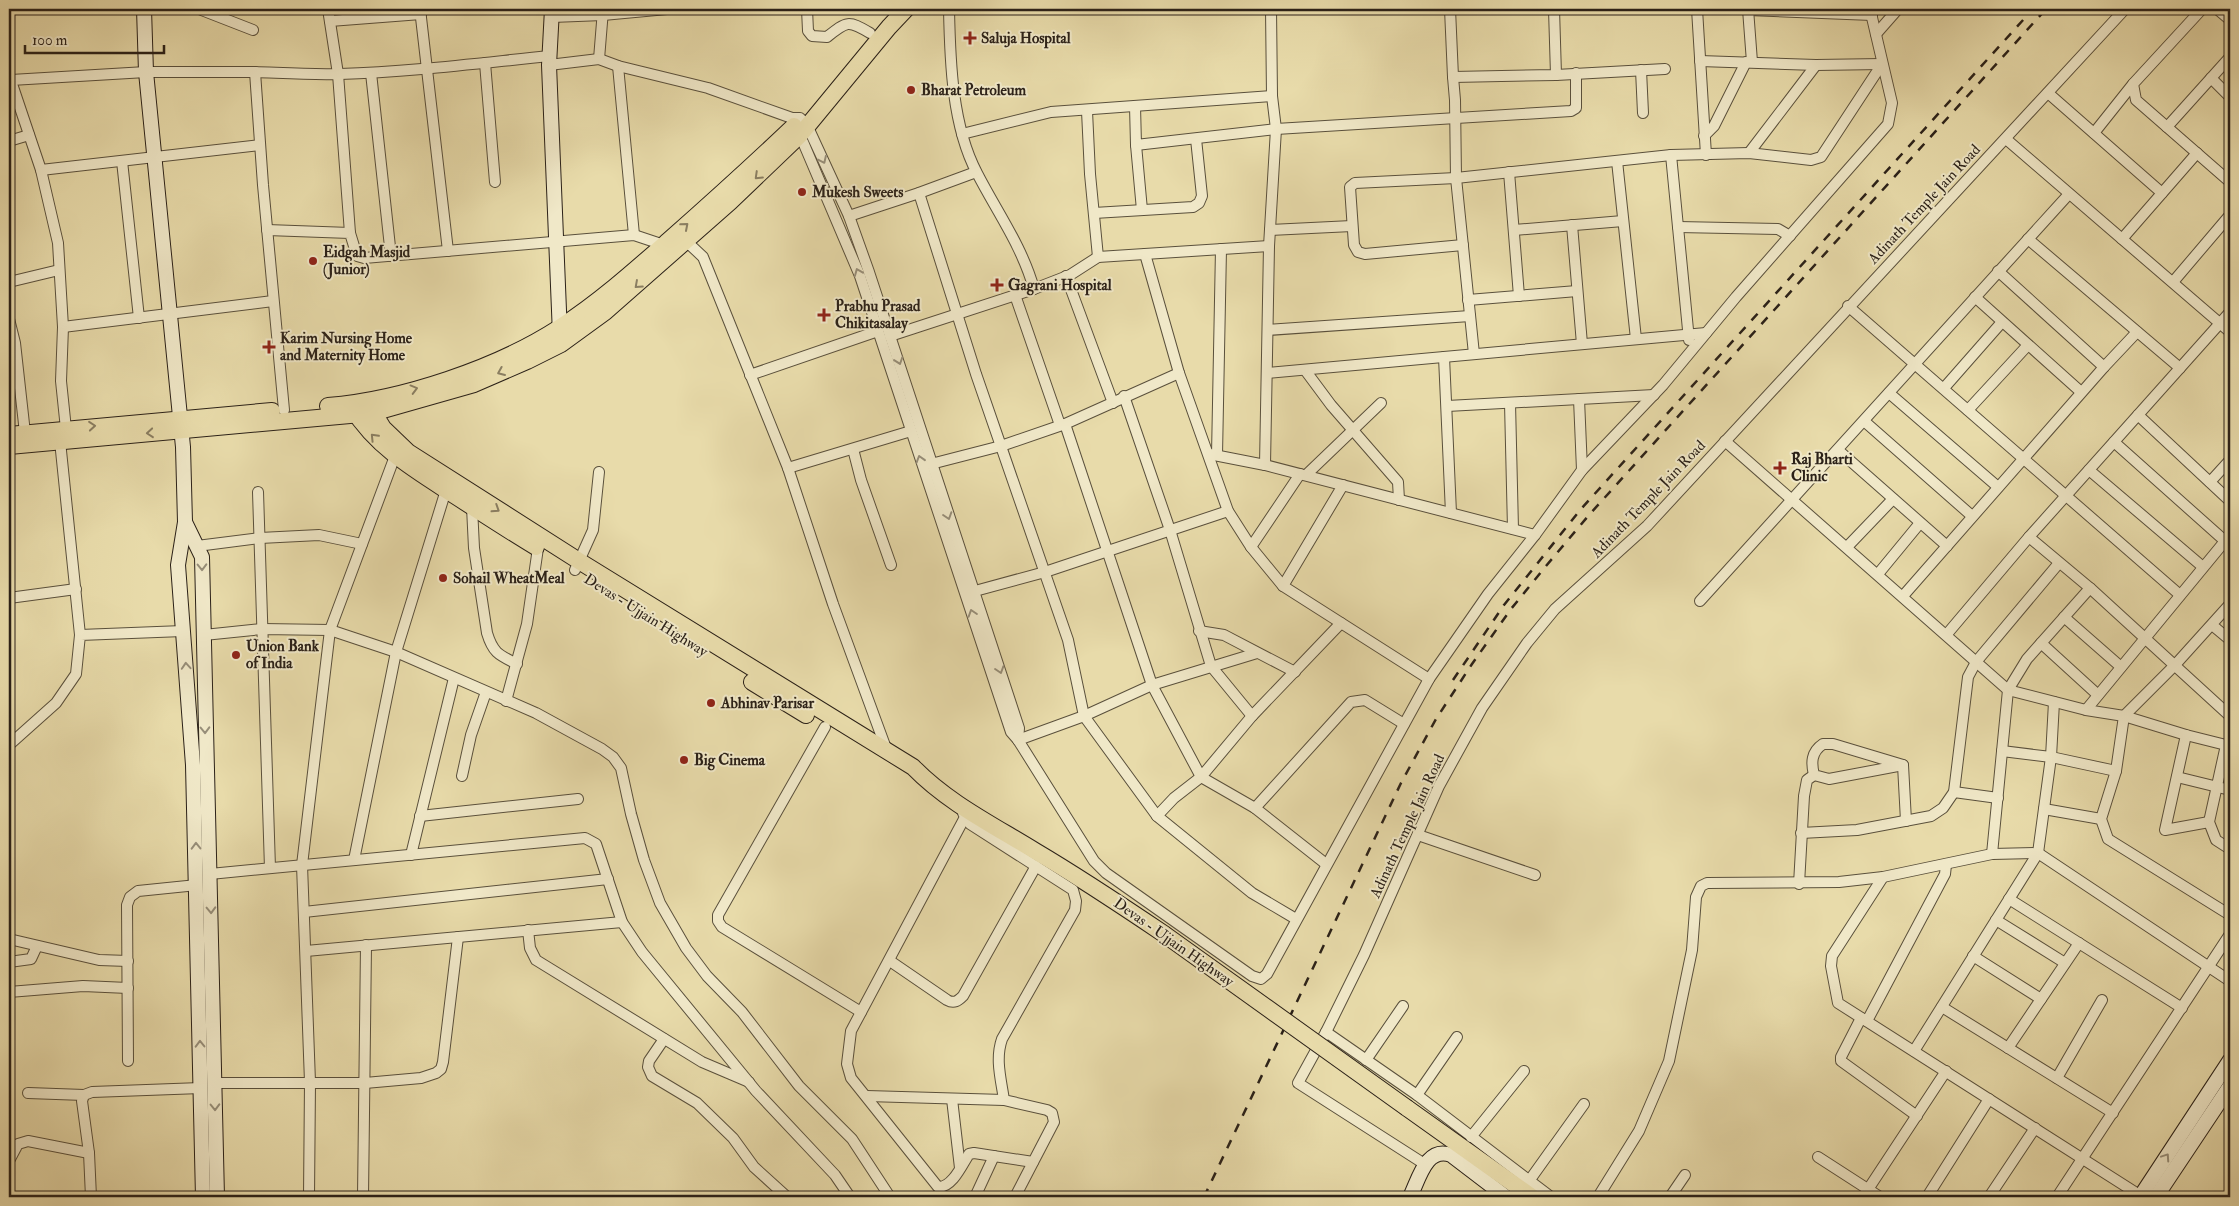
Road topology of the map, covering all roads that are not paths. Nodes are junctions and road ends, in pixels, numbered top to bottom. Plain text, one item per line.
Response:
1 (144, 9) edge
2 (199, 9) edge
3 (328, 9) edge
4 (668, 9) edge
5 (807, 9) edge
6 (891, 9) edge
7 (906, 9) edge
8 (950, 9) edge
9 (1271, 9) edge
10 (1450, 9) edge
11 (1554, 9) edge
12 (1697, 9) edge
13 (1748, 9) edge
14 (1898, 9) edge
15 (2124, 9) edge
16 (2202, 9) edge
17 (2217, 9) edge
18 (420, 11) edge
19 (603, 12) edge
20 (1871, 12) edge
21 (552, 13) edge
22 (2230, 20) edge
23 (330, 21) junction
24 (253, 30) dead end
25 (870, 33) junction
26 (1876, 34) junction
27 (2230, 57) edge
28 (599, 59) junction
29 (549, 60) junction
30 (1700, 61) junction
31 (484, 62) junction
32 (1749, 62) junction
33 (1882, 64) junction
34 (1816, 65) junction
35 (618, 66) junction
36 (427, 69) junction
37 (1665, 69) dead end
38 (1641, 70) junction
39 (146, 72) junction
40 (255, 72) junction
41 (371, 73) junction
42 (1576, 73) junction
43 (338, 74) junction
44 (1556, 74) junction
45 (10, 77) edge
46 (1452, 77) junction
47 (2211, 78) junction
48 (2133, 84) junction
49 (2048, 93) junction
50 (1272, 96) junction
51 (2230, 97) edge
52 (1134, 106) junction
53 (1087, 111) junction
54 (1643, 113) dead end
55 (1456, 117) junction
56 (798, 125) junction
57 (2167, 127) junction
58 (1276, 129) junction
59 (2094, 133) junction
60 (962, 134) junction
61 (29, 135) junction
62 (1704, 136) junction
63 (1196, 139) junction
64 (2006, 139) junction
65 (9, 140) edge
66 (1136, 144) junction
67 (260, 145) junction
68 (1749, 153) junction
69 (2197, 153) junction
70 (1671, 154) junction
71 (1706, 155) junction
72 (155, 157) junction
73 (1617, 160) junction
74 (122, 161) junction
75 (41, 170) junction
76 (976, 172) junction
77 (1509, 172) junction
78 (1456, 178) junction
79 (496, 182) dead end
80 (2230, 182) edge
81 (2162, 192) junction
82 (919, 193) junction
83 (2069, 194) junction
84 (1142, 210) junction
85 (1094, 213) junction
86 (2230, 215) edge
87 (849, 216) junction
88 (1623, 221) junction
89 (1572, 225) junction
90 (1352, 226) junction
91 (1678, 226) junction
92 (267, 230) junction
93 (1270, 230) junction
94 (1514, 230) junction
95 (350, 233) junction
96 (634, 235) junction
97 (1790, 236) junction
98 (2028, 239) junction
99 (2122, 239) junction
100 (558, 242) junction
101 (687, 242) junction
102 (664, 244) junction
103 (1463, 245) junction
104 (1269, 246) junction
105 (1221, 249) junction
106 (448, 251) junction
107 (1144, 254) junction
108 (391, 256) junction
109 (1098, 257) junction
110 (60, 270) junction
111 (1998, 271) junction
112 (1066, 276) junction
113 (9, 282) edge
114 (2172, 282) junction
115 (1034, 289) junction
116 (1577, 291) junction
117 (1015, 295) junction
118 (1519, 296) junction
119 (1975, 296) junction
120 (273, 300) junction
121 (1468, 300) junction
122 (1848, 306) junction
123 (2230, 312) edge
124 (172, 314) junction
125 (958, 314) junction
126 (1470, 316) junction
127 (139, 318) junction
128 (9, 320) edge
129 (2002, 322) junction
130 (2220, 324) junction
131 (63, 327) junction
132 (1268, 330) junction
133 (878, 331) junction
134 (2137, 332) junction
135 (2230, 332) edge
136 (1706, 333) junction
137 (1688, 335) junction
138 (560, 336) junction
139 (890, 336) junction
140 (1636, 339) junction
141 (1582, 344) junction
142 (2028, 345) junction
143 (1690, 353) junction
144 (1474, 354) junction
145 (1444, 357) junction
146 (1915, 363) junction
147 (2104, 367) junction
148 (2180, 368) junction
149 (1305, 370) junction
150 (1179, 373) junction
151 (1267, 373) junction
152 (750, 375) junction
153 (1944, 388) junction
154 (2081, 392) junction
155 (1889, 393) junction
156 (1654, 395) junction
157 (1124, 396) junction
158 (1579, 399) junction
159 (1113, 403) junction
160 (1382, 403) dead end
161 (1510, 403) junction
162 (1447, 406) junction
163 (370, 407) junction
164 (284, 410) junction
165 (353, 410) junction
166 (1968, 410) junction
167 (2138, 415) junction
168 (1864, 421) junction
169 (181, 424) junction
170 (1062, 424) junction
171 (1353, 430) junction
172 (911, 431) junction
173 (25, 433) junction
174 (9, 435) edge
175 (63, 435) junction
176 (1725, 441) junction
177 (2114, 442) junction
178 (9, 446) edge
179 (1001, 446) junction
180 (853, 449) junction
181 (1838, 450) junction
182 (1213, 455) junction
183 (395, 456) junction
184 (2023, 458) junction
185 (2230, 460) edge
186 (932, 464) junction
187 (1265, 465) junction
188 (788, 468) junction
189 (1582, 470) junction
190 (2089, 470) junction
191 (599, 472) dead end
192 (1303, 474) junction
193 (2210, 482) junction
194 (1343, 485) junction
195 (1998, 487) junction
196 (446, 490) junction
197 (258, 492) dead end
198 (2066, 496) junction
199 (1893, 499) junction
200 (1399, 500) junction
201 (1793, 500) junction
202 (2230, 501) edge
203 (472, 507) junction
204 (1228, 511) junction
205 (1451, 513) junction
206 (1972, 516) junction
207 (185, 522) junction
208 (1920, 523) junction
209 (1513, 529) junction
210 (1170, 530) junction
211 (1535, 535) junction
212 (2029, 537) junction
213 (260, 538) junction
214 (2228, 538) edge
215 (362, 544) junction
216 (197, 546) junction
217 (1946, 546) junction
218 (1251, 547) junction
219 (1847, 547) junction
220 (538, 548) junction
221 (1108, 552) junction
222 (2059, 562) junction
223 (891, 565) dead end
224 (577, 566) junction
225 (2203, 567) junction
226 (1046, 572) junction
227 (1878, 574) junction
228 (1283, 586) junction
229 (2090, 588) junction
230 (76, 590) junction
231 (975, 591) junction
232 (1903, 596) junction
233 (2180, 596) junction
234 (9, 598) edge
235 (1700, 601) dead end
236 (2230, 604) edge
237 (2064, 617) junction
238 (1341, 623) junction
239 (2212, 625) junction
240 (262, 629) junction
241 (330, 630) junction
242 (183, 631) junction
243 (1199, 631) junction
244 (1947, 634) junction
245 (80, 636) junction
246 (204, 636) junction
247 (2145, 638) junction
248 (2230, 640) edge
249 (2041, 644) junction
250 (396, 652) junction
251 (1257, 653) junction
252 (1976, 662) junction
253 (517, 664) junction
254 (2176, 665) junction
255 (1211, 666) junction
256 (2121, 667) junction
257 (1295, 672) junction
258 (454, 678) junction
259 (1429, 679) junction
260 (1152, 685) junction
261 (2008, 690) junction
262 (486, 692) junction
263 (2098, 695) junction
264 (506, 700) junction
265 (2054, 702) junction
266 (2086, 710) junction
267 (1084, 716) junction
268 (1252, 716) junction
269 (2124, 716) junction
270 (2230, 716) edge
271 (1404, 724) junction
272 (825, 726) junction
273 (2186, 735) junction
274 (1018, 740) junction
275 (9, 745) edge
276 (2228, 745) edge
277 (2002, 750) junction
278 (887, 752) junction
279 (2051, 757) junction
280 (1903, 764) junction
281 (2116, 771) junction
282 (1814, 775) junction
283 (462, 776) dead end
284 (1202, 777) junction
285 (2177, 777) junction
286 (2217, 787) junction
287 (933, 788) junction
288 (2230, 790) edge
289 (1954, 792) junction
290 (1998, 798) junction
291 (578, 799) dead end
292 (1255, 808) junction
293 (2044, 810) junction
294 (962, 811) junction
295 (420, 816) junction
296 (1157, 816) junction
297 (2101, 819) junction
298 (1906, 821) junction
299 (2209, 822) junction
300 (1801, 833) junction
301 (1418, 835) junction
302 (2230, 849) edge
303 (2038, 853) junction
304 (1992, 854) junction
305 (411, 855) junction
306 (354, 860) junction
307 (1326, 864) junction
308 (302, 865) junction
309 (1946, 865) junction
310 (1036, 866) junction
311 (270, 868) junction
312 (210, 874) junction
313 (1535, 875) dead end
314 (1883, 877) junction
315 (608, 879) junction
316 (1799, 884) junction
317 (196, 885) junction
318 (2009, 899) junction
319 (304, 912) junction
320 (2230, 915) edge
321 (1296, 919) junction
322 (1996, 920) junction
323 (622, 922) junction
324 (528, 930) junction
325 (2230, 934) edge
326 (458, 937) junction
327 (9, 939) edge
328 (2079, 943) junction
329 (366, 945) junction
330 (37, 946) junction
331 (306, 951) junction
332 (1973, 956) junction
333 (128, 961) junction
334 (890, 961) junction
335 (9, 962) edge
336 (2065, 963) junction
337 (2209, 967) junction
338 (2230, 981) edge
339 (128, 988) junction
340 (9, 992) edge
341 (2041, 998) junction
342 (2102, 1000) dead end
343 (1403, 1006) dead end
344 (1942, 1007) junction
345 (2182, 1008) junction
346 (861, 1012) junction
347 (1864, 1019) junction
348 (1326, 1032) junction
349 (1457, 1037) dead end
350 (664, 1039) junction
351 (2008, 1048) junction
352 (1914, 1051) junction
353 (1366, 1060) junction
354 (2230, 1060) edge
355 (128, 1061) dead end
356 (1524, 1071) dead end
357 (1946, 1071) junction
358 (2056, 1078) junction
359 (310, 1082) junction
360 (215, 1083) junction
361 (366, 1083) junction
362 (750, 1083) junction
363 (2230, 1086) edge
364 (201, 1088) junction
365 (28, 1093) dead end
366 (84, 1095) junction
367 (1417, 1095) junction
368 (867, 1096) junction
369 (952, 1098) junction
370 (1989, 1099) junction
371 (1004, 1100) junction
372 (1584, 1104) dead end
373 (2113, 1113) junction
374 (1917, 1116) junction
375 (2035, 1128) junction
376 (1471, 1137) junction
377 (89, 1153) junction
378 (994, 1156) junction
379 (1818, 1157) dead end
380 (2083, 1159) junction
381 (9, 1162) edge
382 (1033, 1162) junction
383 (1426, 1164) junction
384 (960, 1168) junction
385 (1685, 1175) dead end
386 (1529, 1181) junction
387 (1866, 1194) edge
388 (91, 1197) edge
389 (203, 1197) edge
390 (217, 1197) edge
391 (309, 1197) edge
392 (363, 1197) edge
393 (786, 1197) edge
394 (850, 1197) edge
395 (890, 1197) edge
396 (976, 1197) edge
397 (1015, 1197) edge
398 (1410, 1197) edge
399 (1506, 1197) edge
400 (1532, 1197) edge
401 (1551, 1197) edge
402 (1598, 1197) edge
403 (1670, 1197) edge
404 (1880, 1197) edge
405 (1926, 1197) edge
406 (1989, 1197) edge
407 (2057, 1197) edge
408 (2141, 1197) edge
409 (2156, 1197) edge

1 - 39 street
2 - 24 street
3 - 23 street
4 - 19 street
5 - 25 street
6 - 25 main road
7 - 56 main road
8 - 60 street
9 - 50 street
10 - 46 street
11 - 44 street
12 - 30 street
13 - 20 street
13 - 32 street
14 - 26 street
15 - 49 street, Adinath Temple Jain Road
16 - 48 street
17 - 22 street
18 - 23 street
18 - 36 street
19 - 21 street
19 - 28 street
20 - 26 street
21 - 29 street
23 - 43 street
25 - 56 main road
26 - 33 street
27 - 47 street
28 - 29 street
28 - 35 street
29 - 31 street
29 - 100 street
30 - 32 street
30 - 62 street
31 - 36 street
31 - 79 street
32 - 34 street
32 - 62 street
33 - 34 street
33 - 68 street
33 - 97 street
34 - 68 street
35 - 56 street
35 - 96 street
36 - 41 street
36 - 106 street
37 - 38 street
38 - 42 street
38 - 54 street
39 - 40 street
39 - 45 street
39 - 72 street
40 - 43 street
40 - 67 street
41 - 43 street
41 - 108 street
42 - 44 street
42 - 55 street
43 - 95 street
44 - 46 street
45 - 61 street
46 - 55 street
47 - 51 street
47 - 57 street
48 - 57 street
48 - 59 street
49 - 59 street
49 - 64 street, Adinath Temple Jain Road
50 - 52 street
50 - 58 street
52 - 53 street
52 - 66 street
53 - 60 street
53 - 85 street
55 - 58 street
55 - 78 street
56 -> 87 street
56 -> 101 main road
102 -> 56 main road
133 -> 56 street
57 - 69 street
58 - 63 street
58 - 93 street
59 - 81 street
60 - 76 street
61 - 65 street
61 - 75 street
62 - 71 street
63 - 66 street
63 - 84 street
64 - 83 street
64 - 122 street, Adinath Temple Jain Road
66 - 84 street
67 - 72 street
67 - 92 street
68 - 71 street
69 - 80 street
69 - 81 street
70 - 71 street
70 - 73 street
70 - 91 street
72 - 74 street
72 - 124 street
73 - 77 street
73 - 88 street
74 - 75 street
74 - 127 street
75 - 110 street
76 - 82 street
76 - 115 street
77 - 78 street
77 - 94 street
78 - 90 street
78 - 103 street
81 - 99 street
82 - 87 street
82 - 125 street
83 - 98 street
83 - 99 street
84 - 85 street
85 - 109 street
86 - 114 street
87 - 139 street
88 - 89 street
88 - 140 street
89 - 94 street
89 - 116 street
90 - 93 street
90 - 103 street
91 - 97 street
91 - 137 street
92 - 95 street
92 - 120 street
93 - 104 street
94 - 118 street
95 - 108 street
96 - 100 street
96 - 102 street
97 - 136 street
98 - 111 street
98 - 134 street
99 - 114 street
100 - 106 street
100 - 138 street
101 -> 138 main road
101 - 152 street
102 - 138 main road
103 - 121 street
104 - 105 street
104 - 132 street
105 - 107 street
105 - 182 street
106 - 108 street
107 - 109 street
107 - 150 street
109 - 112 street
110 - 113 street
110 - 131 street
111 - 119 street
111 - 147 street
112 - 115 street
112 - 159 street
114 - 130 street
115 - 117 street
116 - 118 street
116 - 141 street
117 - 125 street
117 - 170 street
118 - 121 street
119 - 129 street
119 - 146 street
120 - 124 street
120 - 164 street
121 - 126 street
122 - 146 street
122 - 176 street, Adinath Temple Jain Road
123 - 130 street
124 - 127 street
124 - 169 street
125 - 139 street
125 - 179 street
126 - 132 street
126 - 144 street
127 - 131 street
128 - 173 street
129 - 142 street
129 - 153 street
130 - 135 street
130 - 148 street
131 - 175 street
132 - 151 street
133 - 152 street
133 - 172 street
134 - 147 street
134 - 148 street
136 - 137 street
136 - 143 street
137 - 140 street
137 - 143 street
138 - 163 main road
139 -> 186 street
140 - 141 street
141 - 144 street
142 - 154 street
142 - 166 street
143 - 156 street
144 - 145 street
145 - 149 street
145 - 162 street
146 - 153 street
146 - 155 street
147 - 154 street
148 - 167 street
149 - 151 street
149 - 171 street
150 - 157 street
150 - 182 street
151 - 187 street
152 - 188 street
153 - 166 street
154 - 184 street
155 - 168 street
155 - 195 street
156 - 158 street
156 - 189 street
157 - 159 street
157 - 210 street
158 - 161 street
158 - 189 street
159 - 170 street
160 - 171 street
161 - 162 street
161 - 209 street
162 - 205 street
163 - 165 main road
163 -> 224 main road, Devas - Ujjain Highway
164 - 165 main road
164 - 169 main road
165 - 169 main road
183 -> 165 main road, Devas - Ujjain Highway
166 - 184 street
167 - 177 street
167 - 193 street
168 - 181 street
168 - 206 street
169 - 175 main road
169 - 207 street
170 - 179 street
170 - 221 street
171 - 192 street
171 - 200 street
172 - 180 street
274 -> 172 street
173 - 174 main road
173 - 175 main road
175 - 178 main road
175 - 230 street
176 - 201 street
176 - 301 street, Adinath Temple Jain Road
177 - 190 street
177 - 214 street
179 - 186 street
179 - 226 street
180 - 188 street
180 - 223 street
181 - 199 street
181 - 201 street
182 - 187 street
182 - 204 street
183 - 196 main road, Devas - Ujjain Highway
183 - 215 street
184 - 195 street
184 - 198 street
185 - 193 street
186 -> 231 street
187 - 192 street
188 - 278 street
189 - 211 street
190 - 198 street
190 - 225 street
191 - 224 street
192 - 194 street
192 - 218 street
193 - 202 street
194 - 200 street
194 - 228 street
195 - 206 street
196 - 203 main road, Devas - Ujjain Highway
196 - 250 street
197 - 213 street
198 - 212 street
198 - 233 street
199 - 208 street
199 - 219 street
200 - 205 street
201 - 219 street
201 - 235 street
203 - 220 main road, Devas - Ujjain Highway
203 - 253 street
204 - 210 street
204 - 218 street
205 - 209 street
206 - 217 street
207 - 216 street
207 - 242 street
208 - 217 street
208 - 227 street
209 - 211 street
210 - 221 street
210 - 243 street
211 - 259 street
212 - 222 street
212 - 244 street
213 - 215 street
213 - 216 street
213 - 240 street
214 - 225 street
215 - 241 street
216 -> 246 street
217 - 232 street
218 - 228 street
219 - 227 street
220 - 224 main road, Devas - Ujjain Highway
220 - 253 street
221 - 226 street
221 - 260 street
222 - 229 street
222 - 252 street
224 - 272 main road, Devas - Ujjain Highway
224 - 278 main road, Devas - Ujjain Highway
225 - 233 street
226 - 231 street
226 - 267 street
227 - 232 street
228 - 238 street
229 - 237 street
229 - 247 street
230 - 234 street
230 - 245 street
231 -> 274 street
232 - 244 street
233 - 247 street
236 - 239 street
237 - 249 street
237 - 256 street
238 - 257 street
238 - 259 street
239 - 248 street
239 - 254 street
240 - 241 street
240 - 246 street
240 - 311 street
241 - 250 street
241 - 308 street
242 - 245 street
317 -> 242 street
243 - 251 street
243 - 255 street
244 - 252 street
245 - 275 street
246 -> 312 street
247 - 254 street
247 - 256 street
249 - 261 street
249 - 263 street
250 - 258 street
250 - 306 street
251 - 255 street
251 - 257 street
252 - 261 street
252 - 289 street
253 - 264 street
254 - 269 street
254 - 270 street
255 - 260 street
255 - 268 street
256 - 263 street
257 - 268 street
258 - 262 street
258 - 295 street
259 - 271 street
260 - 267 street
260 - 284 street
261 - 265 street
261 - 277 street
262 - 264 street
262 - 283 street
263 - 266 street
264 - 395 street
265 - 266 street
265 - 279 street
266 - 269 street
267 - 274 street
267 - 296 street
268 - 284 street
269 - 273 street
269 - 281 street
271 - 292 street
271 - 307 street
272 - 287 main road, Devas - Ujjain Highway
272 - 346 street
273 - 276 street
273 - 285 street
274 - 321 street
276 - 286 street
277 - 279 street
277 - 290 street
278 - 287 main road, Devas - Ujjain Highway
279 - 281 street
279 - 293 street
280 - 282 street
280 - 282 street
280 - 298 street
281 - 297 street
282 - 300 street
284 - 292 street
284 - 296 street
285 - 286 street
285 - 299 street
286 - 288 street
286 - 299 street
287 - 294 main road, Devas - Ujjain Highway
289 - 290 street
289 - 298 street
290 - 304 street
291 - 295 street
292 - 307 street
293 - 297 street
293 - 303 street
294 - 310 street
294 - 334 street
294 - 400 main road, Devas - Ujjain Highway, bridge
295 - 305 street
296 - 321 street
297 - 320 street
298 - 300 street
299 - 302 street
300 - 316 street
301 - 313 street
301 - 348 street, Adinath Temple Jain Road
303 - 304 street
303 - 318 street
303 - 337 street
304 - 309 street
305 - 306 street
305 - 315 street
306 - 308 street
307 - 321 street
308 - 311 street
308 - 319 street
309 - 314 street
309 - 347 street
310 - 334 street
310 - 371 street
311 - 312 street
312 -> 360 street
314 - 316 street
314 - 347 street
315 - 319 street
315 - 323 street
316 - 402 street
317 - 333 street
364 -> 317 street
318 - 322 street
318 - 328 street
319 - 331 street
322 - 332 street
322 - 336 street
323 - 324 street
323 - 362 street
324 - 326 street
324 - 350 street
325 - 337 street
326 - 329 street
326 - 361 street
327 - 330 street
328 - 336 street
328 - 345 street
329 - 331 street
329 - 361 street
330 - 333 street
330 - 335 street
331 - 359 street
332 - 341 street
332 - 344 street
333 - 339 street
334 - 346 street
336 - 341 street
337 - 338 street
337 - 345 street
339 - 340 street
339 - 355 street
341 - 351 street
342 - 358 street
343 - 353 street
344 - 351 street
344 - 352 street
345 - 373 street
346 - 368 street
347 - 352 street
347 - 374 street
348 - 353 street
348 - 383 street, Adinath Temple Jain Road
349 - 367 street
350 - 362 street
350 - 393 street
351 - 358 street
352 - 357 street
353 - 367 street
408 -> 354 street
356 - 376 street
357 - 370 street
357 - 374 street
358 - 373 street
359 - 360 street
359 - 361 street
359 - 391 street
360 -> 390 street
361 - 392 street
362 - 394 street
363 - 409 street
364 - 366 street
364 - 389 street
365 - 366 street
366 - 377 street
367 - 376 street
368 - 369 street
368 - 384 street
369 - 371 street
369 - 384 street
370 - 375 street
370 - 405 street
371 - 382 street
372 - 386 street
373 - 380 street
374 - 387 street
375 - 380 street
375 - 406 street
376 - 386 street
377 - 381 street
377 - 388 street
378 - 382 street
378 - 384 street
378 - 396 street
379 - 387 street
380 - 407 street
380 - 408 street
382 - 397 street
383 - 398 street
383 - 399 street
385 - 403 street
386 - 401 street
387 - 404 street

